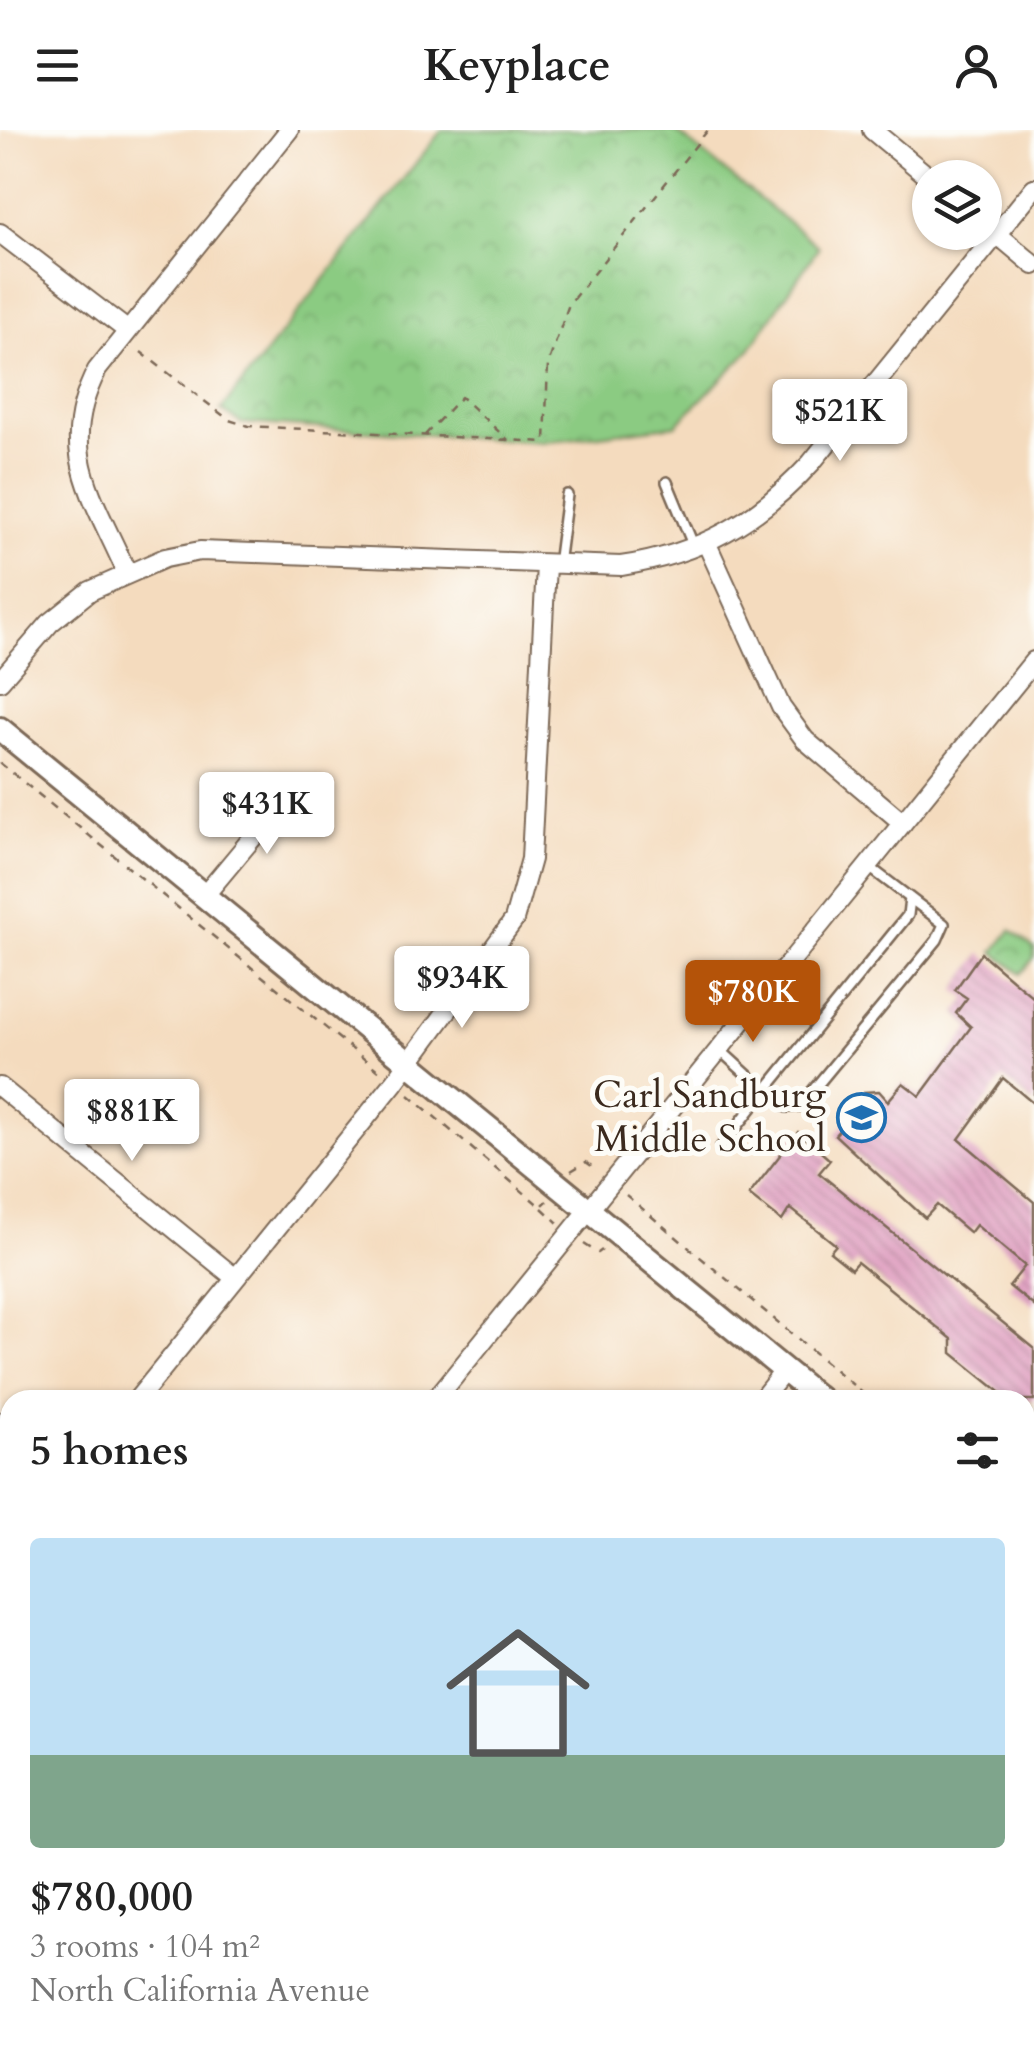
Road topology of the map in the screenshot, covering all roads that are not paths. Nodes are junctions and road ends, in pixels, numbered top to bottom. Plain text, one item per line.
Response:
1 (289, 130) edge
2 (872, 130) edge
3 (912, 163) edge
4 (1034, 188) edge
5 (1002, 219) edge
6 (0, 233) edge
7 (1002, 238) edge
8 (975, 250) edge
9 (1034, 264) edge
10 (128, 331) junction
11 (667, 482) dead end
12 (567, 495) dead end
13 (701, 547) junction
14 (552, 565) junction
15 (127, 572) junction
16 (1034, 662) edge
17 (0, 681) edge
18 (0, 730) edge
19 (294, 788) dead end
20 (903, 823) junction
21 (868, 866) junction
22 (204, 896) junction
23 (910, 898) junction
24 (719, 1049) junction
25 (407, 1061) junction
26 (0, 1087) edge
27 (765, 1091) junction
28 (721, 1146) dead end
29 (589, 1209) junction
30 (234, 1278) junction
31 (785, 1370) junction
32 (145, 1390) edge
33 (444, 1390) edge
34 (769, 1390) edge
35 (809, 1390) edge

1 - 10 street
2 - 3 street
4 - 5 street
6 - 10 street
7 - 9 street
8 - 13 street
10 - 15 street
11 - 13 lane
12 - 14 lane
13 - 14 street
13 - 20 street
14 - 15 street
14 - 25 street
15 - 17 street
16 - 20 street
18 - 22 street
19 - 22 street
20 - 21 street
21 - 23 lane
21 - 24 street
22 - 25 street
23 - 27 lane
23 - 27 lane
24 - 27 lane
24 - 29 street
25 - 29 street
25 - 30 street
26 - 30 street
27 - 28 lane
29 - 31 street
29 - 33 street
30 - 32 street
31 - 34 street
31 - 35 street

